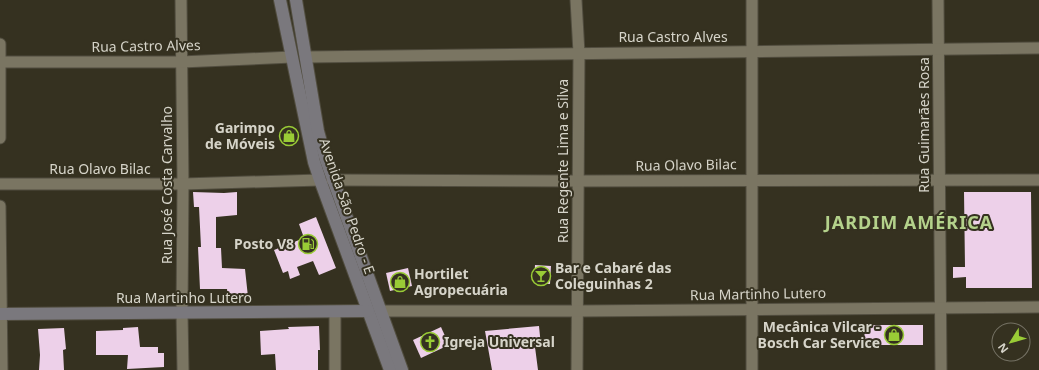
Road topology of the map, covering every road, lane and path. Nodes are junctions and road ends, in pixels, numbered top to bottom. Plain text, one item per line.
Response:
1 (181, 0) edge
2 (280, 0) edge
3 (296, 0) edge
4 (576, 0) edge
5 (752, 0) edge
6 (938, 0) edge
7 (0, 44) edge
8 (1039, 48) edge
9 (939, 49) junction
10 (752, 51) junction
11 (579, 53) junction
12 (292, 57) junction
13 (306, 57) junction
14 (0, 62) edge
15 (181, 62) junction
16 (0, 138) edge
17 (320, 180) junction
18 (332, 180) junction
19 (752, 180) junction
20 (940, 180) junction
21 (1039, 180) edge
22 (577, 182) junction
23 (0, 184) edge
24 (184, 184) junction
25 (0, 206) edge
26 (1039, 307) edge
27 (940, 308) junction
28 (752, 309) junction
29 (368, 311) junction
30 (381, 311) junction
31 (577, 311) junction
32 (335, 312) junction
33 (182, 313) junction
34 (1, 314) edge
35 (2, 370) edge
36 (183, 370) edge
37 (335, 370) edge
38 (390, 370) edge
39 (402, 370) edge
40 (577, 370) edge
41 (752, 370) edge
42 (941, 370) edge

1 - 15 street, Rua José Costa Carvalho
2 - 12 main road, Avenida São Pedro - E
3 - 13 main road, Avenida São Pedro - E
4 - 11 street, Rua Regente Lima e Silva
5 - 10 street
6 - 9 street, Rua Guimarães Rosa
7 - 14 street
8 - 9 street, Rua Castro Alves
9 - 10 street, Rua Castro Alves
9 - 20 street, Rua Guimarães Rosa
10 - 11 street, Rua Castro Alves
10 - 19 street
11 - 13 street, Rua Castro Alves
11 - 22 street, Rua Regente Lima e Silva
12 - 15 street, Rua Castro Alves
12 - 17 main road, Avenida São Pedro - E
13 - 18 main road, Avenida São Pedro - E
14 - 15 street, Rua Castro Alves
14 - 16 street
15 - 24 street, Rua José Costa Carvalho
17 - 24 street, Rua Olavo Bilac
17 - 29 main road, Avenida São Pedro - E
18 - 22 street, Rua Olavo Bilac
18 - 30 main road, Avenida São Pedro - E
19 - 20 street, Rua Olavo Bilac
19 - 22 street, Rua Olavo Bilac
19 - 28 street
20 - 21 street, Rua Olavo Bilac
20 - 27 street, Rua Guimarães Rosa
22 - 31 street, Rua Regente Lima e Silva
23 - 24 street, Rua Olavo Bilac
24 - 33 street, Rua José Costa Carvalho
25 - 34 street
26 - 27 street, Rua Martinho Lutero
27 - 28 street, Rua Martinho Lutero
27 - 42 street, Rua Guimarães Rosa
28 - 31 street, Rua Martinho Lutero
28 - 41 street
29 - 32 main road, Rua Martinho Lutero
29 - 38 main road, Avenida São Pedro - E
30 - 31 street, Rua Martinho Lutero
30 - 39 main road, Avenida São Pedro - E
31 - 40 street, Rua Regente Lima e Silva
32 - 33 main road, Rua Martinho Lutero
32 - 37 street
33 - 34 main road, Rua Martinho Lutero
33 - 36 street, Rua José Costa Carvalho
34 - 35 street

